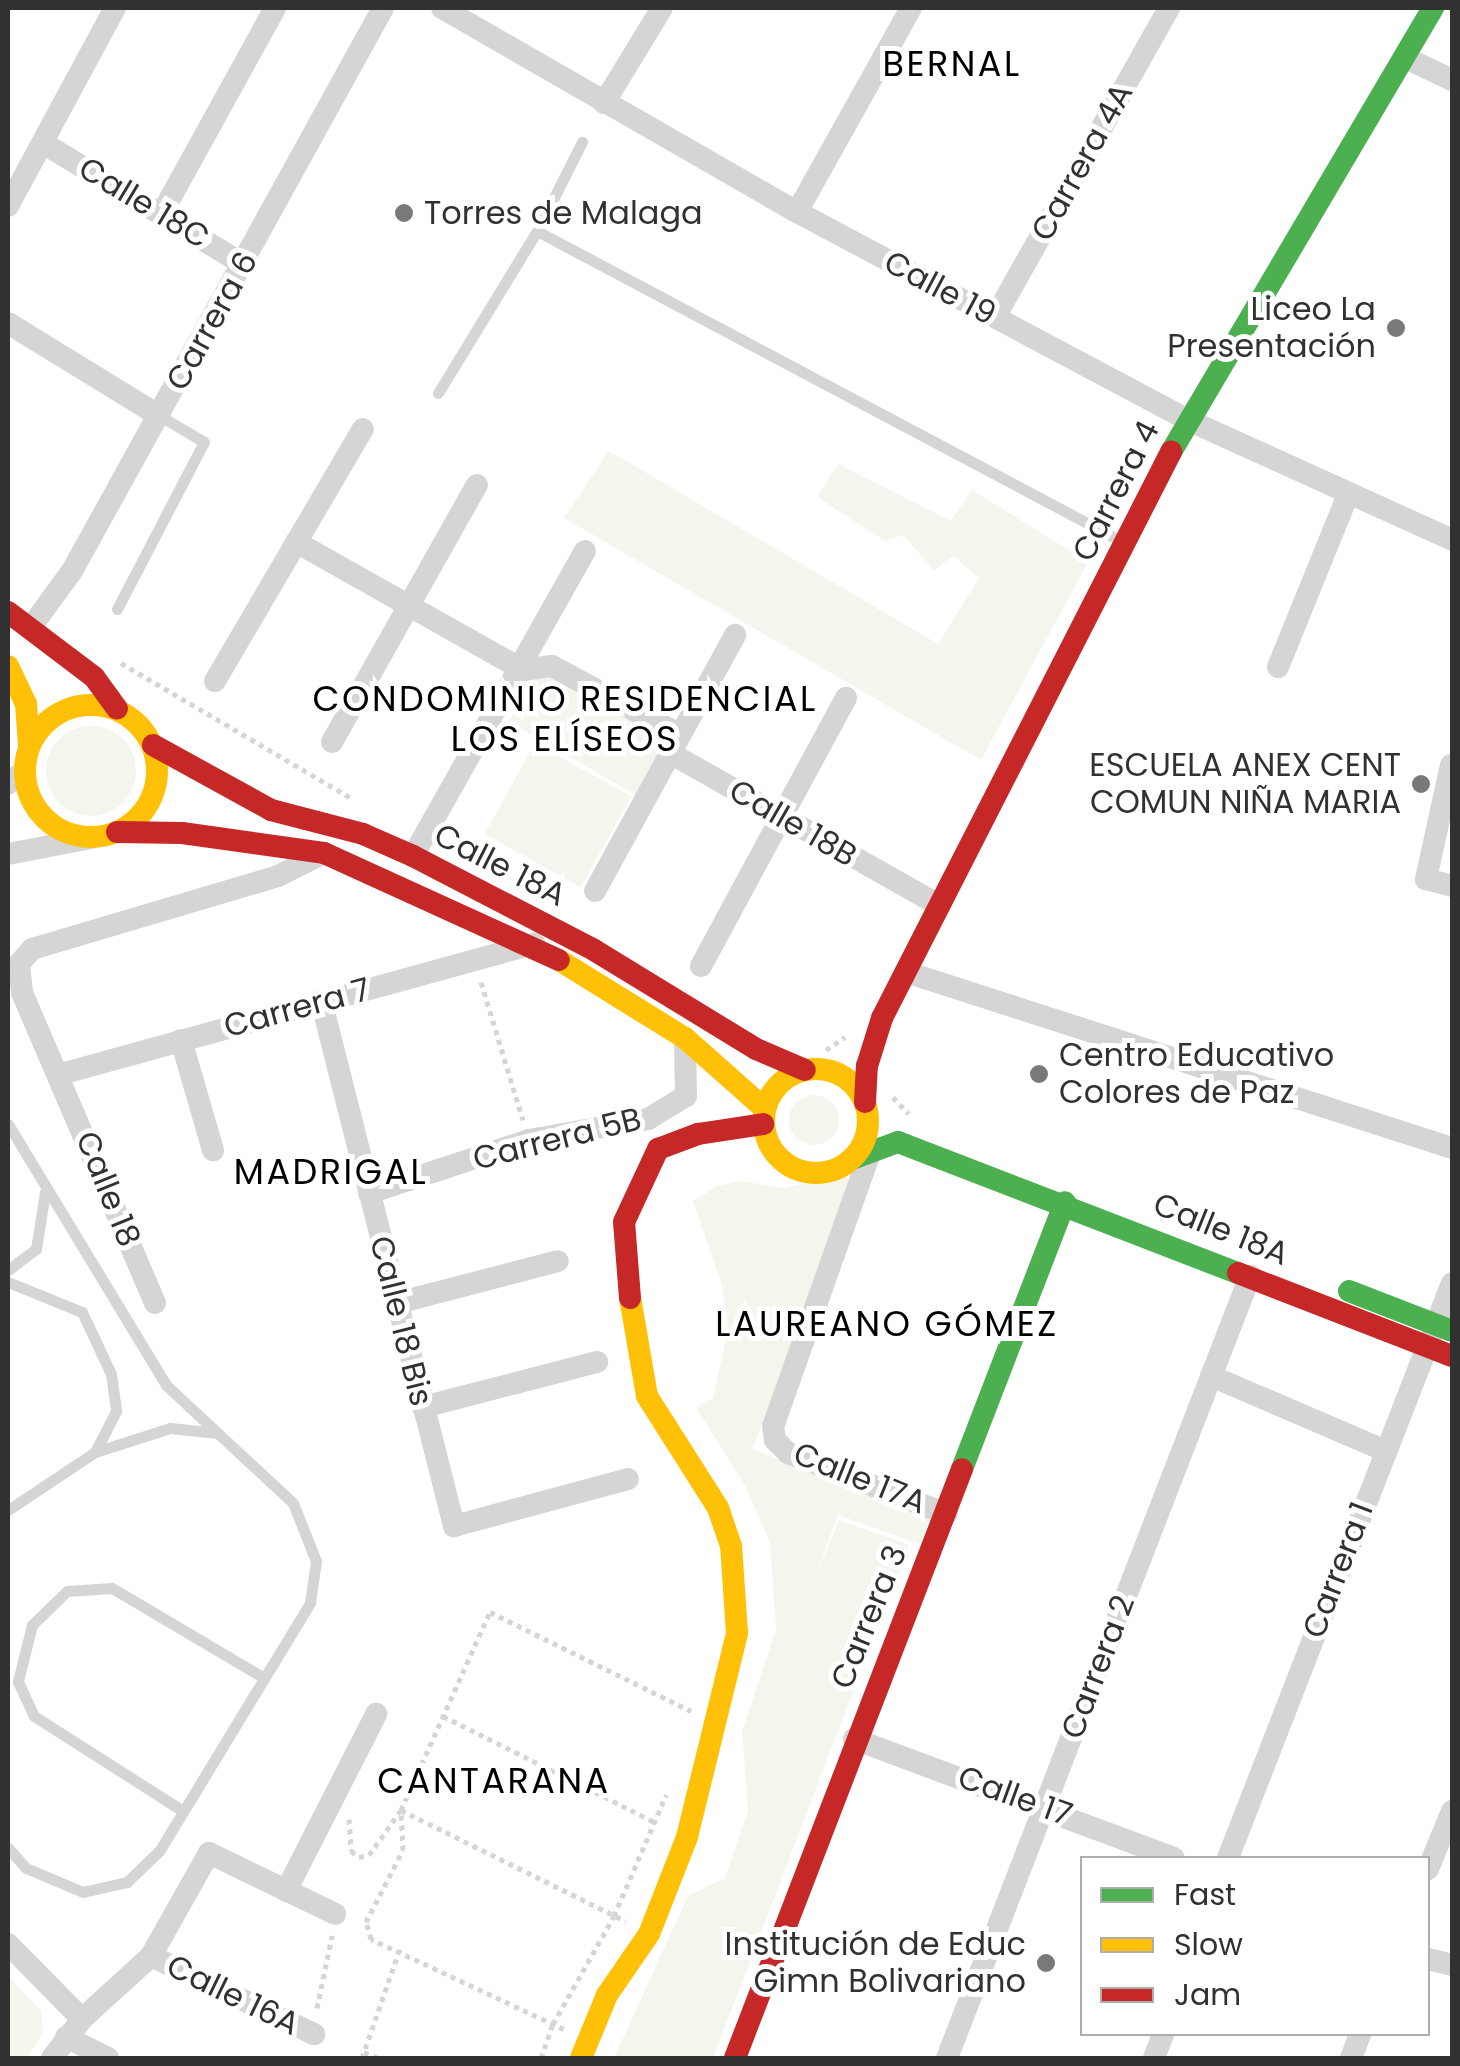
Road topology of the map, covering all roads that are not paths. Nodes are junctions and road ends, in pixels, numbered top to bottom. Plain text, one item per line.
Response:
1 (115, 8) edge
2 (275, 8) edge
3 (383, 8) edge
4 (442, 8) edge
5 (662, 8) edge
6 (911, 8) edge
7 (1169, 8) edge
8 (1433, 8) edge
9 (1406, 58) junction
10 (1452, 80) edge
11 (604, 103) junction
12 (582, 142) dead end
13 (43, 143) junction
14 (8, 206) edge
15 (797, 212) junction
16 (162, 213) junction
17 (537, 230) junction
18 (244, 264) junction
19 (994, 318) junction
20 (8, 323) edge
21 (438, 393) dead end
22 (160, 416) junction
23 (1188, 420) junction
24 (362, 428) dead end
25 (477, 485) dead end
26 (1347, 497) junction
27 (1452, 540) edge
28 (296, 542) junction
29 (1126, 544) junction
30 (585, 551) dead end
31 (409, 606) junction
32 (116, 609) dead end
33 (8, 612) edge
34 (31, 627) junction
35 (735, 635) dead end
36 (8, 666) edge
37 (1278, 667) dead end
38 (523, 670) junction
39 (216, 680) dead end
40 (846, 698) dead end
41 (117, 709) junction
42 (332, 742) dead end
43 (29, 745) junction
44 (153, 745) junction
45 (670, 754) junction
46 (1451, 766) edge
47 (16, 777) edge
48 (782, 816) junction
49 (117, 832) junction
50 (91, 838) junction
51 (324, 853) junction
52 (8, 854) edge
53 (413, 856) junction
54 (1452, 886) edge
55 (595, 891) dead end
56 (940, 906) junction
57 (534, 944) junction
58 (701, 966) dead end
59 (906, 972) junction
60 (321, 1000) junction
61 (882, 1018) junction
62 (685, 1038) junction
63 (182, 1040) junction
64 (814, 1070) junction
65 (61, 1074) junction
66 (866, 1106) junction
67 (764, 1116) junction
68 (8, 1124) edge
69 (1452, 1148) edge
70 (213, 1150) dead end
71 (862, 1153) junction
72 (45, 1188) junction
73 (369, 1193) junction
74 (1065, 1202) junction
75 (558, 1261) dead end
76 (8, 1270) edge
77 (1250, 1276) junction
78 (8, 1282) edge
79 (1452, 1283) edge
80 (155, 1303) dead end
81 (396, 1303) junction
82 (1437, 1333) edge
83 (1452, 1356) edge
84 (597, 1362) dead end
85 (1211, 1376) junction
86 (422, 1407) junction
87 (218, 1434) junction
88 (1384, 1450) junction
89 (95, 1452) junction
90 (628, 1479) dead end
91 (8, 1510) edge
92 (947, 1514) junction
93 (264, 1678) junction
94 (376, 1714) dead end
95 (854, 1739) junction
96 (1044, 1805) junction
97 (183, 1810) junction
98 (1452, 1811) edge
99 (8, 1848) edge
100 (1169, 1856) edge
101 (1229, 1856) edge
102 (1430, 1863) edge
103 (286, 1892) junction
104 (336, 1914) dead end
105 (8, 1944) edge
106 (151, 1956) junction
107 (82, 2019) junction
108 (314, 2034) road end
109 (66, 2038) junction
110 (52, 2058) edge
111 (108, 2058) edge
112 (582, 2058) edge
113 (736, 2058) edge
114 (947, 2058) edge

1 - 13 street
2 - 16 street
3 - 18 street, Carrera 6
4 - 11 street, Calle 19
5 - 11 street
6 - 15 street
7 - 19 street, Carrera 4A
8 - 9 street, Carrera 4
9 - 10 street
9 - 23 street, Carrera 4
11 - 15 street, Calle 19
12 - 17 lane
13 - 14 street
13 - 16 street, Calle 18C
15 - 19 street, Calle 19
16 - 18 street, Calle 18C
17 - 21 lane
17 - 29 lane
18 - 22 street, Carrera 6
19 - 23 street, Calle 19
20 - 22 street
22 - 32 lane
22 - 34 street, Carrera 6
23 - 26 street, Calle 19
23 - 29 street, Carrera 4
24 - 28 street
25 - 31 street
26 - 27 street, Calle 19
26 - 37 street
28 - 31 street, Calle 18B
28 - 39 street
29 - 56 street, Carrera 4
30 - 38 street
31 - 38 street, Calle 18B
31 - 42 street
33 - 34 street
34 - 41 street
35 - 45 street
36 - 43 street
38 - 45 street, Calle 18B
38 - 53 street
40 - 48 street
41 - 43 street
41 - 44 street
43 - 47 street
44 - 49 street
44 - 53 street, Calle 18A
45 - 48 street, Calle 18B
45 - 55 street
46 - 54 street
47 - 50 street
48 - 56 street, Calle 18B
48 - 58 street
49 - 50 street
49 - 51 street, Calle 18A
50 - 52 street
51 - 57 street, Calle 18A
51 - 65 street, Calle 18
53 - 64 street, Calle 18A
56 - 59 street, Carrera 4
57 - 60 street, Carrera 7
57 - 62 street, Calle 18A
59 - 61 street, Carrera 4
59 - 69 street
60 - 63 street, Carrera 7
60 - 73 street, Calle 18 Bis
61 - 64 street, Carrera 4
61 - 66 street, Carrera 4
62 - 67 street, Calle 18A
62 - 73 street, Carrera 5B
63 - 65 street, Carrera 7
63 - 70 street
64 - 66 street
64 - 67 street
65 - 80 street, Calle 18
66 - 71 street
66 - 82 street, Calle 18A
67 - 71 street
67 - 112 street
68 - 72 lane
71 - 74 street, Calle 18A
71 - 92 street, Calle 17A
72 - 76 lane
72 - 87 lane
73 - 81 street, Calle 18 Bis
74 - 77 street, Calle 18A
74 - 92 street, Carrera 3
75 - 81 street
77 - 82 street, Calle 18A
77 - 85 street, Carrera 2
78 - 89 lane
79 - 82 street, Carrera 1
81 - 86 street, Calle 18 Bis
82 - 83 street, Calle 18A
82 - 88 street, Carrera 1
84 - 86 street
85 - 88 street
85 - 96 street, Carrera 2
86 - 90 street, Calle 18 Bis
87 - 89 lane
87 - 93 lane
88 - 101 street, Carrera 1
89 - 91 lane
92 - 95 street, Carrera 3
93 - 97 lane
93 - 97 lane
94 - 103 street
95 - 96 street, Calle 17
95 - 113 street, Carrera 3
96 - 100 street, Calle 17
96 - 114 street, Carrera 2
97 - 99 lane
98 - 102 street
103 - 104 street
103 - 106 street
105 - 107 street
106 - 107 street
106 - 108 street, Calle 16A
107 - 109 street
109 - 110 street
109 - 111 street

